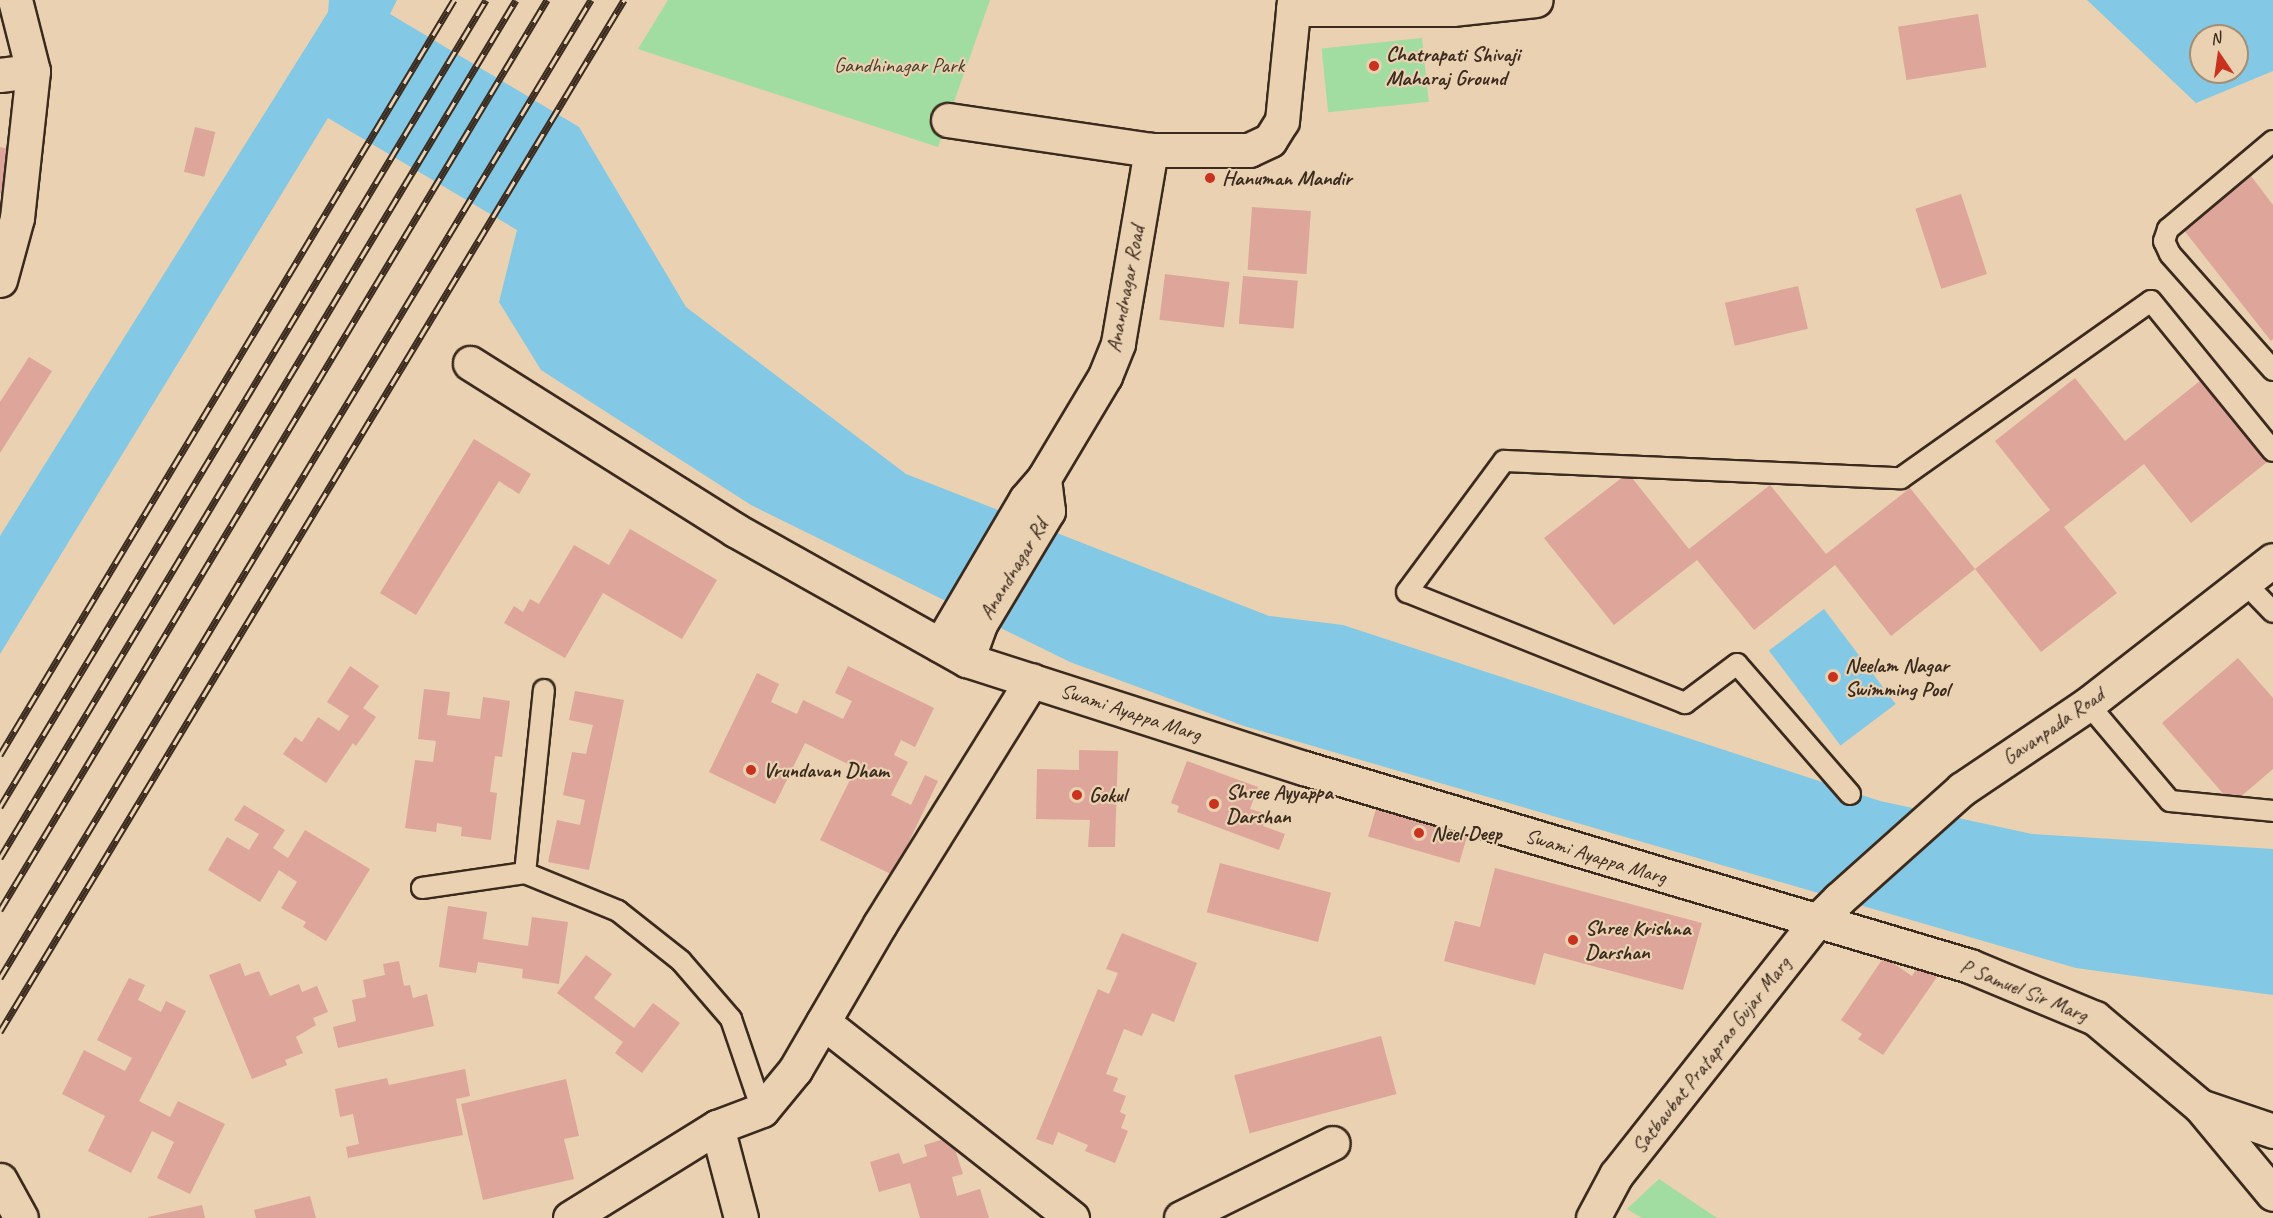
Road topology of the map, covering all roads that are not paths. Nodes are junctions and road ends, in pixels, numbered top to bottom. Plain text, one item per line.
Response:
1 (15, 0) edge
2 (1536, 0) edge
3 (1294, 5) edge
4 (33, 71) junction
5 (0, 75) edge
6 (948, 120) dead end
7 (2273, 141) edge
8 (1151, 150) junction
9 (0, 280) edge
10 (470, 363) dead end
11 (2273, 370) edge
12 (2273, 452) edge
13 (1035, 488) joint
14 (2273, 560) edge
15 (2243, 581) junction
16 (2273, 612) edge
17 (953, 652) junction
18 (1032, 680) junction
19 (544, 690) dead end
20 (2088, 704) junction
21 (1850, 794) dead end
22 (2273, 811) edge
23 (525, 873) junction
24 (422, 888) dead end
25 (1839, 899) joint
26 (1816, 922) junction
27 (823, 1022) junction
28 (2200, 1106) junction
29 (762, 1110) junction
30 (717, 1127) junction
31 (2273, 1131) edge
32 (1333, 1143) dead end
33 (0, 1180) edge
34 (2273, 1194) edge
35 (21, 1218) edge
36 (570, 1218) edge
37 (741, 1218) edge
38 (1072, 1218) edge
39 (1181, 1218) edge
40 (1593, 1218) edge

1 - 4 street
2 - 3 street
3 - 8 street
4 - 5 street
4 - 9 street
6 - 8 street
7 - 11 lane
8 - 13 street, Anandnagar Road
10 - 17 street, Swami Ayappa Marg
12 - 21 lane
13 - 17 street, Anandnagar Rd
14 - 15 street, Gavanpada Road
15 - 16 lane
15 - 20 street, Gavanpada Road
17 - 18 street, Swami Ayappa Marg
18 - 26 street, Swami Ayappa Marg
18 - 27 street
19 - 23 lane
20 - 22 lane
20 - 25 street, Gavanpada Road
23 - 24 lane
23 - 29 lane
25 - 26 street, Satbaubat Prataprao Gujar Marg
26 - 28 street, P Samuel Sir Marg
26 - 40 street, Satbaubat Prataprao Gujar Marg
27 - 29 street
27 - 38 street
28 - 31 street
28 - 34 street, P Samuel Sir Marg
29 - 30 street
30 - 36 street
30 - 37 street
32 - 39 street
33 - 35 street

